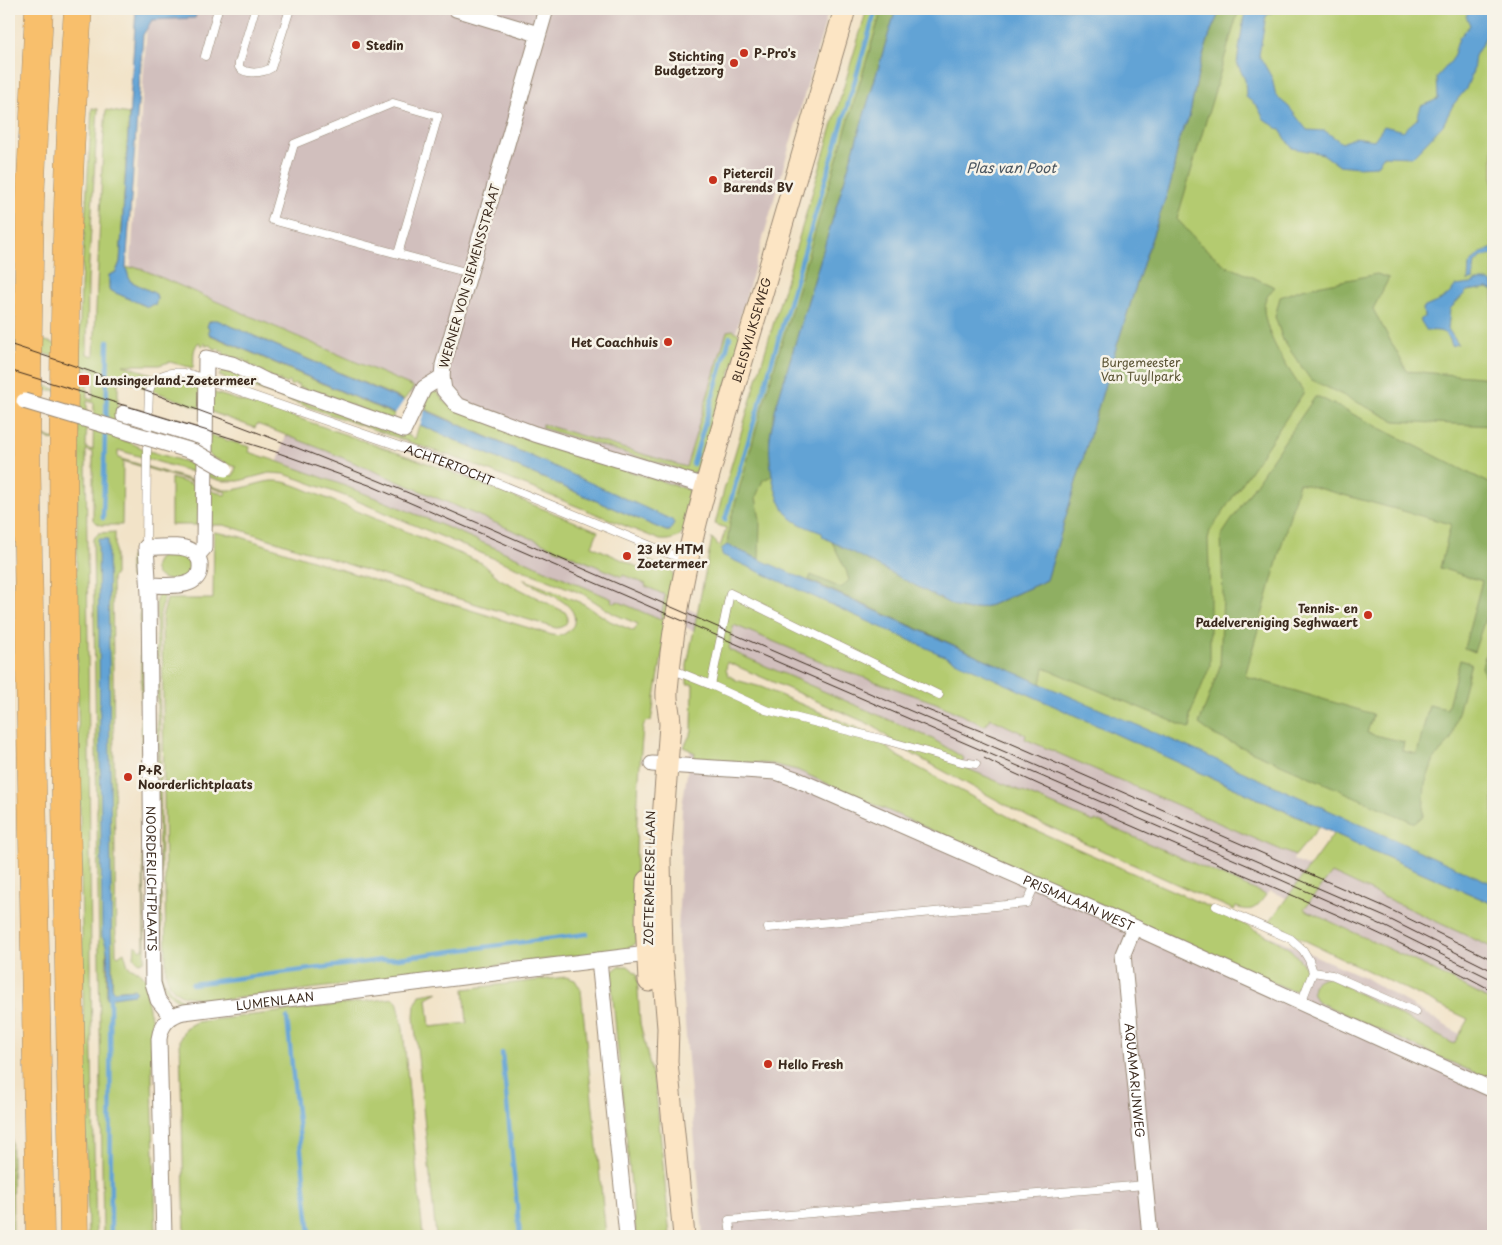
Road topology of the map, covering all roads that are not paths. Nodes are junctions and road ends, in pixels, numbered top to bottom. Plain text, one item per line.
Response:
1 (29, 9) edge
2 (39, 9) edge
3 (78, 9) edge
4 (218, 9) edge
5 (255, 9) edge
6 (290, 9) edge
7 (456, 9) edge
8 (546, 9) edge
9 (845, 9) edge
10 (538, 34) junction
11 (205, 56) dead end
12 (30, 202) junction
13 (398, 254) junction
14 (469, 273) junction
15 (442, 376) junction
16 (206, 379) junction
17 (9, 396) edge
18 (24, 401) junction
19 (124, 417) dead end
20 (148, 420) junction
21 (17, 425) dead end
22 (205, 438) junction
23 (201, 461) junction
24 (705, 486) junction
25 (146, 547) junction
26 (197, 556) junction
27 (688, 561) junction
28 (149, 585) junction
29 (670, 662) junction
30 (711, 685) junction
31 (939, 695) dead end
32 (659, 764) junction
33 (976, 764) dead end
34 (1035, 885) junction
35 (1216, 906) dead end
36 (768, 928) dead end
37 (1134, 928) junction
38 (655, 955) junction
39 (600, 960) junction
40 (1313, 972) junction
41 (1301, 1003) junction
42 (1416, 1012) dead end
43 (171, 1016) junction
44 (1493, 1090) edge
45 (1145, 1185) junction
46 (40, 1236) edge
47 (74, 1236) edge
48 (164, 1236) edge
49 (627, 1236) edge
50 (684, 1236) edge
51 (731, 1236) edge
52 (1150, 1236) edge

1 - 12 highway
2 - 12 highway
3 - 47 highway
4 - 11 lane
5 - 6 lane
7 - 10 street
8 - 10 street, WERNER VON SIEMENSSTRAAT
9 - 24 street, BLEISWIJKSEWEG
10 - 14 street, WERNER VON SIEMENSSTRAAT
12 - 46 highway
13 - 13 lane
13 - 14 lane
14 - 15 street, WERNER VON SIEMENSSTRAAT
15 - 16 street, ACHTERTOCHT
15 - 24 street, WERNER VON SIEMENSSTRAAT
16 - 20 lane, ACHTERTOCHT
16 - 22 street
16 - 27 lane, ACHTERTOCHT
17 - 18 street
18 - 21 street
18 - 23 street, bridge
19 - 20 street
20 - 22 street
20 - 25 lane, ACHTERTOCHT
22 - 23 street
23 - 26 street
24 - 27 street, BLEISWIJKSEWEG
25 - 26 street
25 - 28 street, NOORDERLICHTPLAATS
26 - 28 street
27 - 29 street, BLEISWIJKSEWEG
28 - 43 street, NOORDERLICHTPLAATS
29 - 30 lane
29 - 32 street, ZOETERMEERSE LAAN
30 - 31 lane
30 - 33 lane
32 - 34 street, PRISMALAAN WEST
32 - 38 street, ZOETERMEERSE LAAN
34 - 36 lane
34 - 37 street, PRISMALAAN WEST
35 - 40 lane
37 - 41 street, PRISMALAAN WEST
37 - 45 street, AQUAMARIJNWEG
38 - 39 street, LUMENLAAN
38 - 50 street, ZOETERMEERSE LAAN
39 - 43 street, LUMENLAAN
39 - 49 street
40 - 41 lane
40 - 42 lane
41 - 44 street, PRISMALAAN WEST
43 - 48 street
45 - 51 lane
45 - 52 street, AQUAMARIJNWEG

